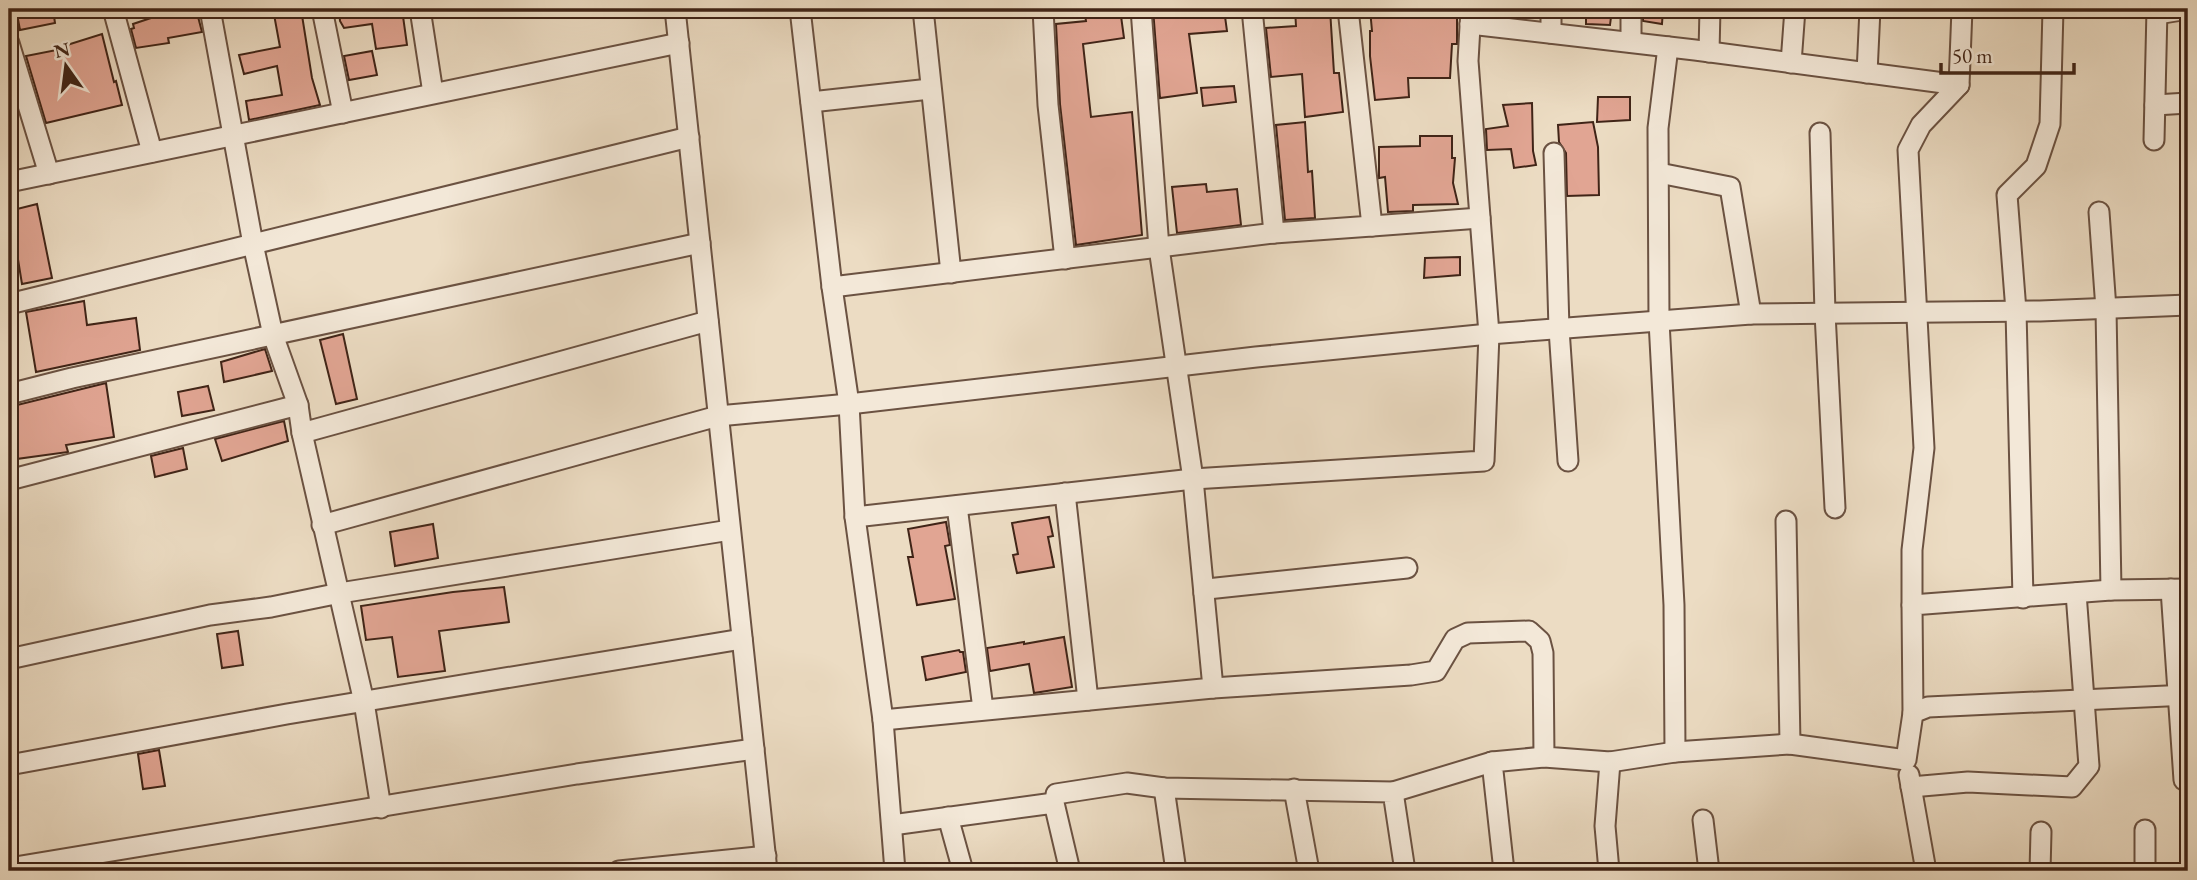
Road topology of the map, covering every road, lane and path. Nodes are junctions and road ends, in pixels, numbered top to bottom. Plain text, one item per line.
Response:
1 (113, 9) edge
2 (210, 9) edge
3 (322, 9) edge
4 (420, 9) edge
5 (675, 9) edge
6 (800, 9) edge
7 (923, 9) edge
8 (1043, 9) edge
9 (1141, 9) edge
10 (1252, 9) edge
11 (1348, 9) edge
12 (1551, 9) edge
13 (1631, 9) edge
14 (1710, 9) edge
15 (1795, 9) edge
16 (1870, 9) edge
17 (1962, 9) edge
18 (2053, 9) edge
19 (2188, 9) edge
20 (2157, 11) edge
21 (1470, 16) edge
22 (1551, 33) junction
23 (9, 43) edge
24 (1631, 43) junction
25 (679, 44) junction
26 (1668, 47) junction
27 (1709, 52) junction
28 (1791, 63) junction
29 (1867, 73) junction
30 (1959, 85) junction
31 (930, 89) junction
32 (433, 93) junction
33 (811, 102) junction
34 (2188, 103) edge
35 (2155, 105) junction
36 (343, 113) junction
37 (1820, 133) dead end
38 (234, 135) junction
39 (689, 137) junction
40 (2154, 140) dead end
41 (152, 152) junction
42 (1554, 153) dead end
43 (1659, 173) junction
44 (49, 174) junction
45 (9, 182) edge
46 (2099, 212) dead end
47 (1480, 218) junction
48 (1372, 226) junction
49 (1274, 233) junction
50 (700, 243) junction
51 (253, 244) junction
52 (1159, 248) junction
53 (1065, 259) junction
54 (951, 273) junction
55 (832, 287) junction
56 (9, 304) edge
57 (2188, 305) edge
58 (2106, 308) junction
59 (2016, 311) junction
60 (1918, 312) junction
61 (1825, 313) junction
62 (1751, 314) junction
63 (708, 321) junction
64 (1660, 321) junction
65 (1559, 329) junction
66 (1489, 334) junction
67 (273, 335) junction
68 (1176, 365) junction
69 (9, 394) edge
70 (849, 404) junction
71 (298, 405) junction
72 (718, 416) junction
73 (302, 433) junction
74 (1568, 461) dead end
75 (1193, 479) junction
76 (9, 480) edge
77 (1065, 493) junction
78 (957, 506) junction
79 (1835, 508) dead end
80 (855, 517) junction
81 (1786, 521) dead end
82 (322, 525) junction
83 (730, 530) junction
84 (1406, 568) dead end
85 (2180, 589) edge
86 (2111, 590) junction
87 (340, 593) junction
88 (1204, 593) junction
89 (2076, 593) junction
90 (2023, 598) junction
91 (1912, 605) junction
92 (742, 639) junction
93 (9, 659) edge
94 (1213, 688) junction
95 (2182, 696) edge
96 (1088, 700) junction
97 (2083, 700) junction
98 (364, 702) junction
99 (983, 709) junction
100 (1913, 713) junction
101 (883, 720) junction
102 (1790, 744) junction
103 (754, 750) junction
104 (1675, 752) junction
105 (1544, 757) junction
106 (1906, 760) junction
107 (1492, 762) junction
108 (1610, 762) junction
109 (9, 765) edge
110 (2188, 780) edge
111 (1911, 787) junction
112 (1164, 788) junction
113 (1294, 789) junction
114 (1393, 792) junction
115 (1056, 794) dead end
116 (381, 808) junction
117 (948, 817) junction
118 (1703, 820) dead end
119 (892, 825) junction
120 (2145, 830) dead end
121 (2041, 832) dead end
122 (766, 864) edge
123 (9, 868) edge
124 (618, 871) edge
125 (895, 871) edge
126 (963, 871) edge
127 (1070, 871) edge
128 (1176, 871) edge
129 (1309, 871) edge
130 (1405, 871) edge
131 (1504, 871) edge
132 (1609, 871) edge
133 (1709, 871) edge
134 (1926, 871) edge
135 (2040, 871) edge
136 (2145, 871) edge

1 - 41 street
2 - 38 street
3 - 36 street
4 - 32 street
5 - 25 street
6 - 33 street
7 - 31 street
8 - 53 street
9 - 52 street
10 - 49 street
11 - 48 street
12 - 22 street
13 - 24 street
14 - 27 street
15 - 28 street
16 - 29 street
17 - 30 street
18 - 59 street
19 - 20 street
20 - 35 street
21 - 22 street
21 - 47 street
22 - 24 street
23 - 44 street
24 - 26 street
25 - 32 street
25 - 39 street
26 - 27 street
26 - 43 street
27 - 28 street
28 - 29 street
29 - 30 street
30 - 60 street
31 - 33 street
31 - 54 street
32 - 36 street
33 - 55 street
34 - 35 street
35 - 40 street
36 - 38 street
37 - 61 street
38 - 41 street
38 - 51 street
39 - 50 street
39 - 51 street
41 - 44 street
42 - 65 street
43 - 62 street
43 - 64 street
44 - 45 street
46 - 58 street
47 - 48 street
47 - 66 street
48 - 49 street
49 - 52 street
50 - 63 street
50 - 67 street
51 - 56 street
51 - 67 street
52 - 53 street
52 - 68 street
53 - 54 street
54 - 55 street
55 - 70 street
57 - 58 street
58 - 59 street
58 - 86 street
59 - 60 street
59 - 90 street
60 - 61 street
60 - 91 street
61 - 62 street
61 - 79 street
62 - 64 street
63 - 72 street
63 - 73 street
64 - 65 street
64 - 104 street
65 - 66 street
65 - 74 street
66 - 68 street
66 - 75 street
67 - 69 street
67 - 71 street
68 - 70 street
68 - 75 street
70 - 72 street
70 - 80 street
71 - 73 street
71 - 76 street
72 - 82 street
72 - 83 street
73 - 82 street
75 - 77 street
75 - 88 street
77 - 78 street
77 - 96 street
78 - 80 street
78 - 99 street
80 - 101 street
81 - 102 street
82 - 87 street
83 - 87 street
83 - 92 street
84 - 88 street
85 - 86 street
85 - 95 street
86 - 89 street
87 - 93 street
87 - 98 street
88 - 94 street
89 - 90 street
89 - 97 street
90 - 91 street
91 - 100 street
92 - 98 street
92 - 103 street
94 - 96 street
94 - 105 street
95 - 97 street
95 - 110 street
96 - 99 street
97 - 100 street
97 - 111 street
98 - 109 street
98 - 116 street
99 - 101 street
100 - 106 street
101 - 119 street
102 - 104 street
102 - 106 street
103 - 116 street
103 - 122 street
104 - 108 street
105 - 107 street
105 - 108 street
106 - 111 street
107 - 114 street
107 - 131 street
108 - 132 street
111 - 134 street
112 - 113 street
112 - 115 street
112 - 128 street
113 - 114 street
113 - 129 street
114 - 130 street
116 - 123 street
117 - 119 street
117 - 126 street
117 - 127 street
118 - 133 street
119 - 125 street
120 - 136 street
121 - 135 street
122 - 124 street

